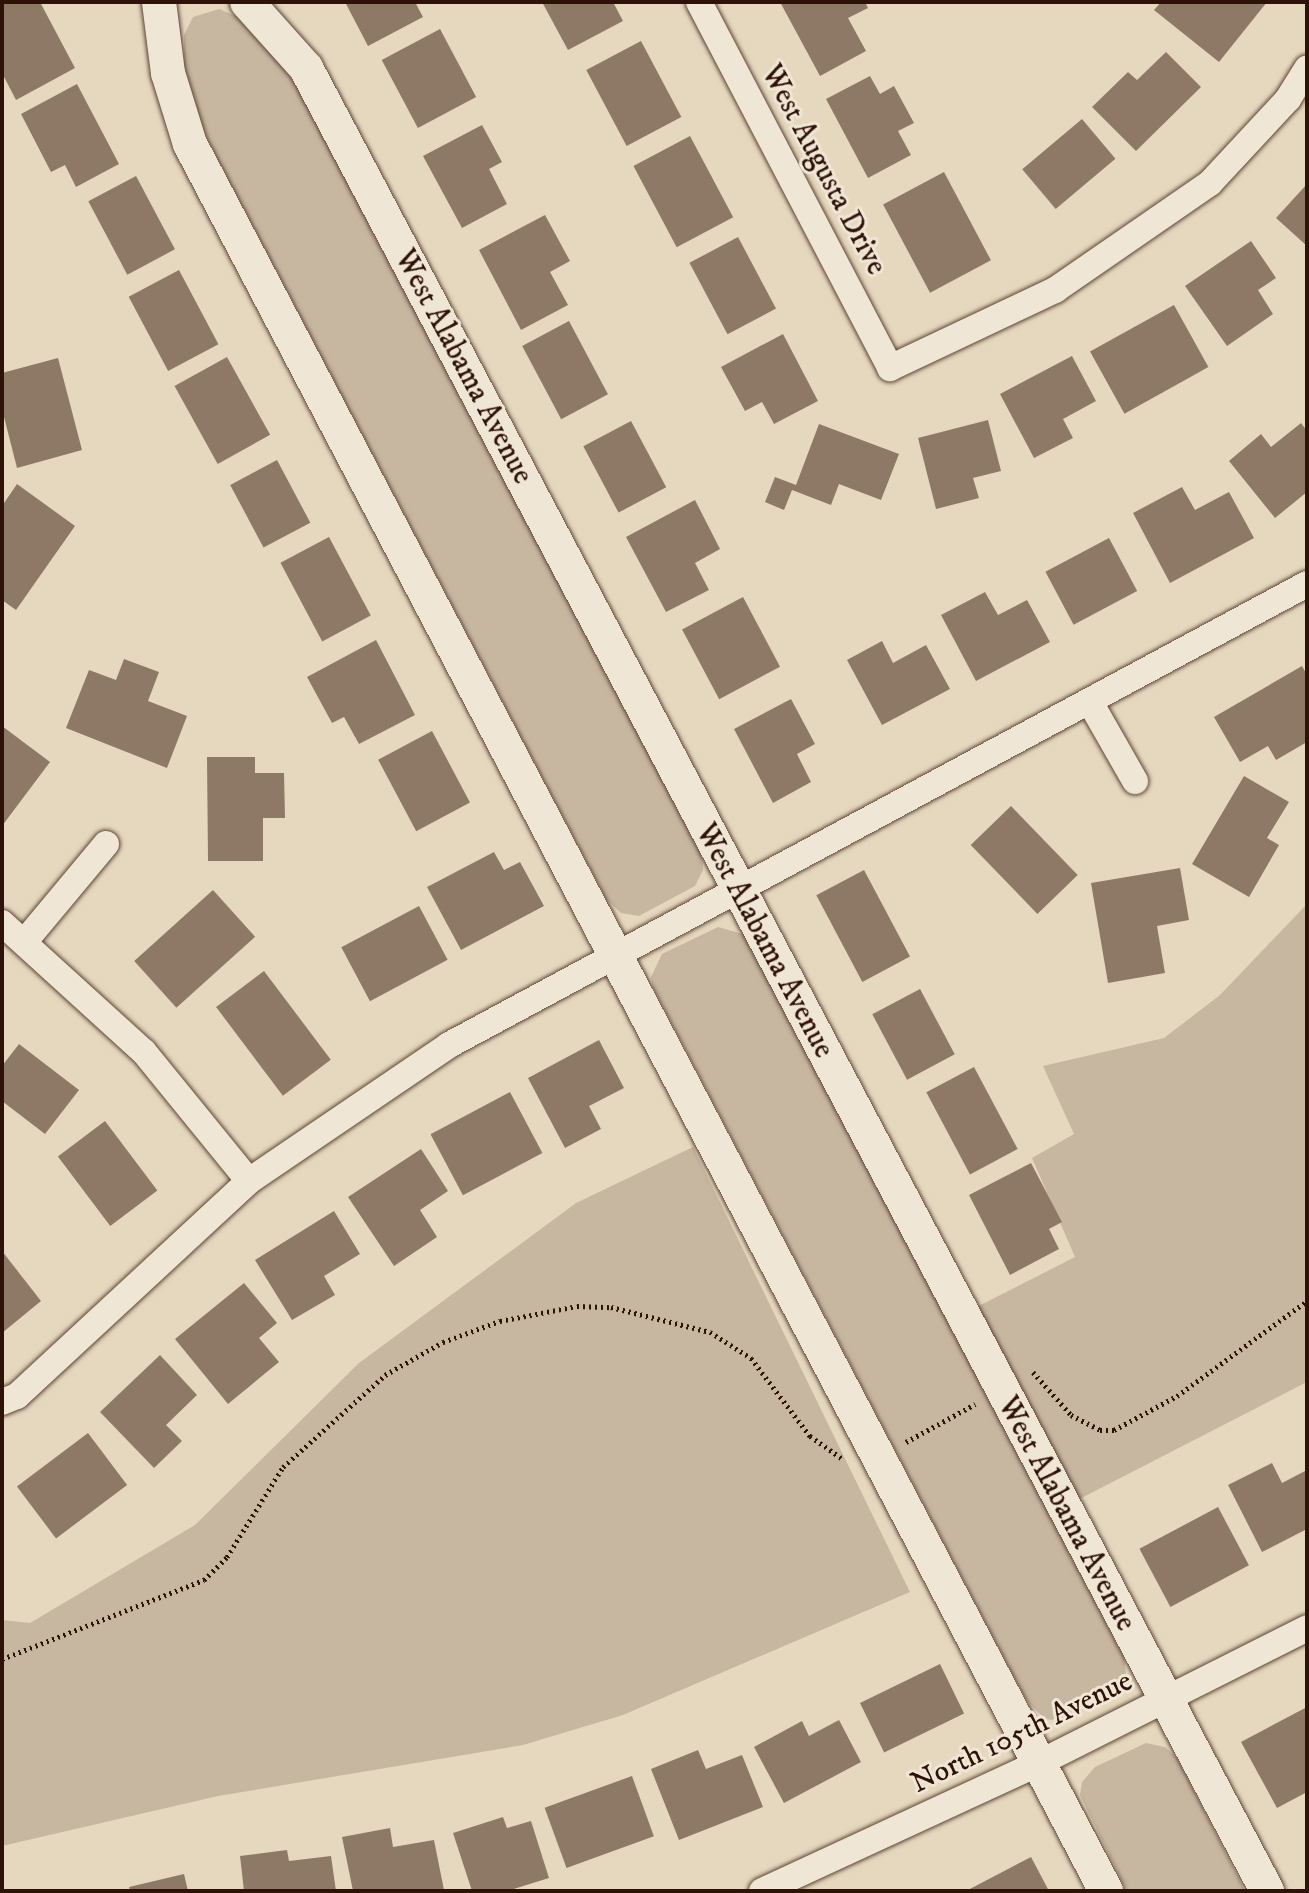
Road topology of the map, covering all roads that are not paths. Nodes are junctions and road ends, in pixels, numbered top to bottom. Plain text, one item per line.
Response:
1 (159, 2) edge
2 (247, 2) edge
3 (699, 2) edge
4 (1307, 69) edge
5 (1307, 584) edge
6 (1090, 702) junction
7 (1135, 781) dead end
8 (106, 844) dead end
9 (737, 890) junction
10 (2, 923) edge
11 (26, 940) junction
12 (614, 955) junction
13 (249, 1181) junction
14 (2, 1402) edge
15 (1307, 1628) edge
16 (1164, 1699) junction
17 (1039, 1763) junction
18 (762, 1891) edge
19 (1106, 1891) edge
20 (1267, 1891) edge

1 - 12 street
2 - 9 street, West Alabama Avenue
3 - 4 street, West Augusta Drive
5 - 6 street
6 - 7 street
6 - 9 street
8 - 11 street
9 - 12 street
9 - 16 street, West Alabama Avenue
10 - 11 street
11 - 13 street
12 - 13 street
12 - 17 street
13 - 14 street
15 - 16 street, North 105th Avenue
16 - 17 street, North 105th Avenue
16 - 20 street, West Alabama Avenue
17 - 18 street, North 105th Avenue
17 - 19 street

